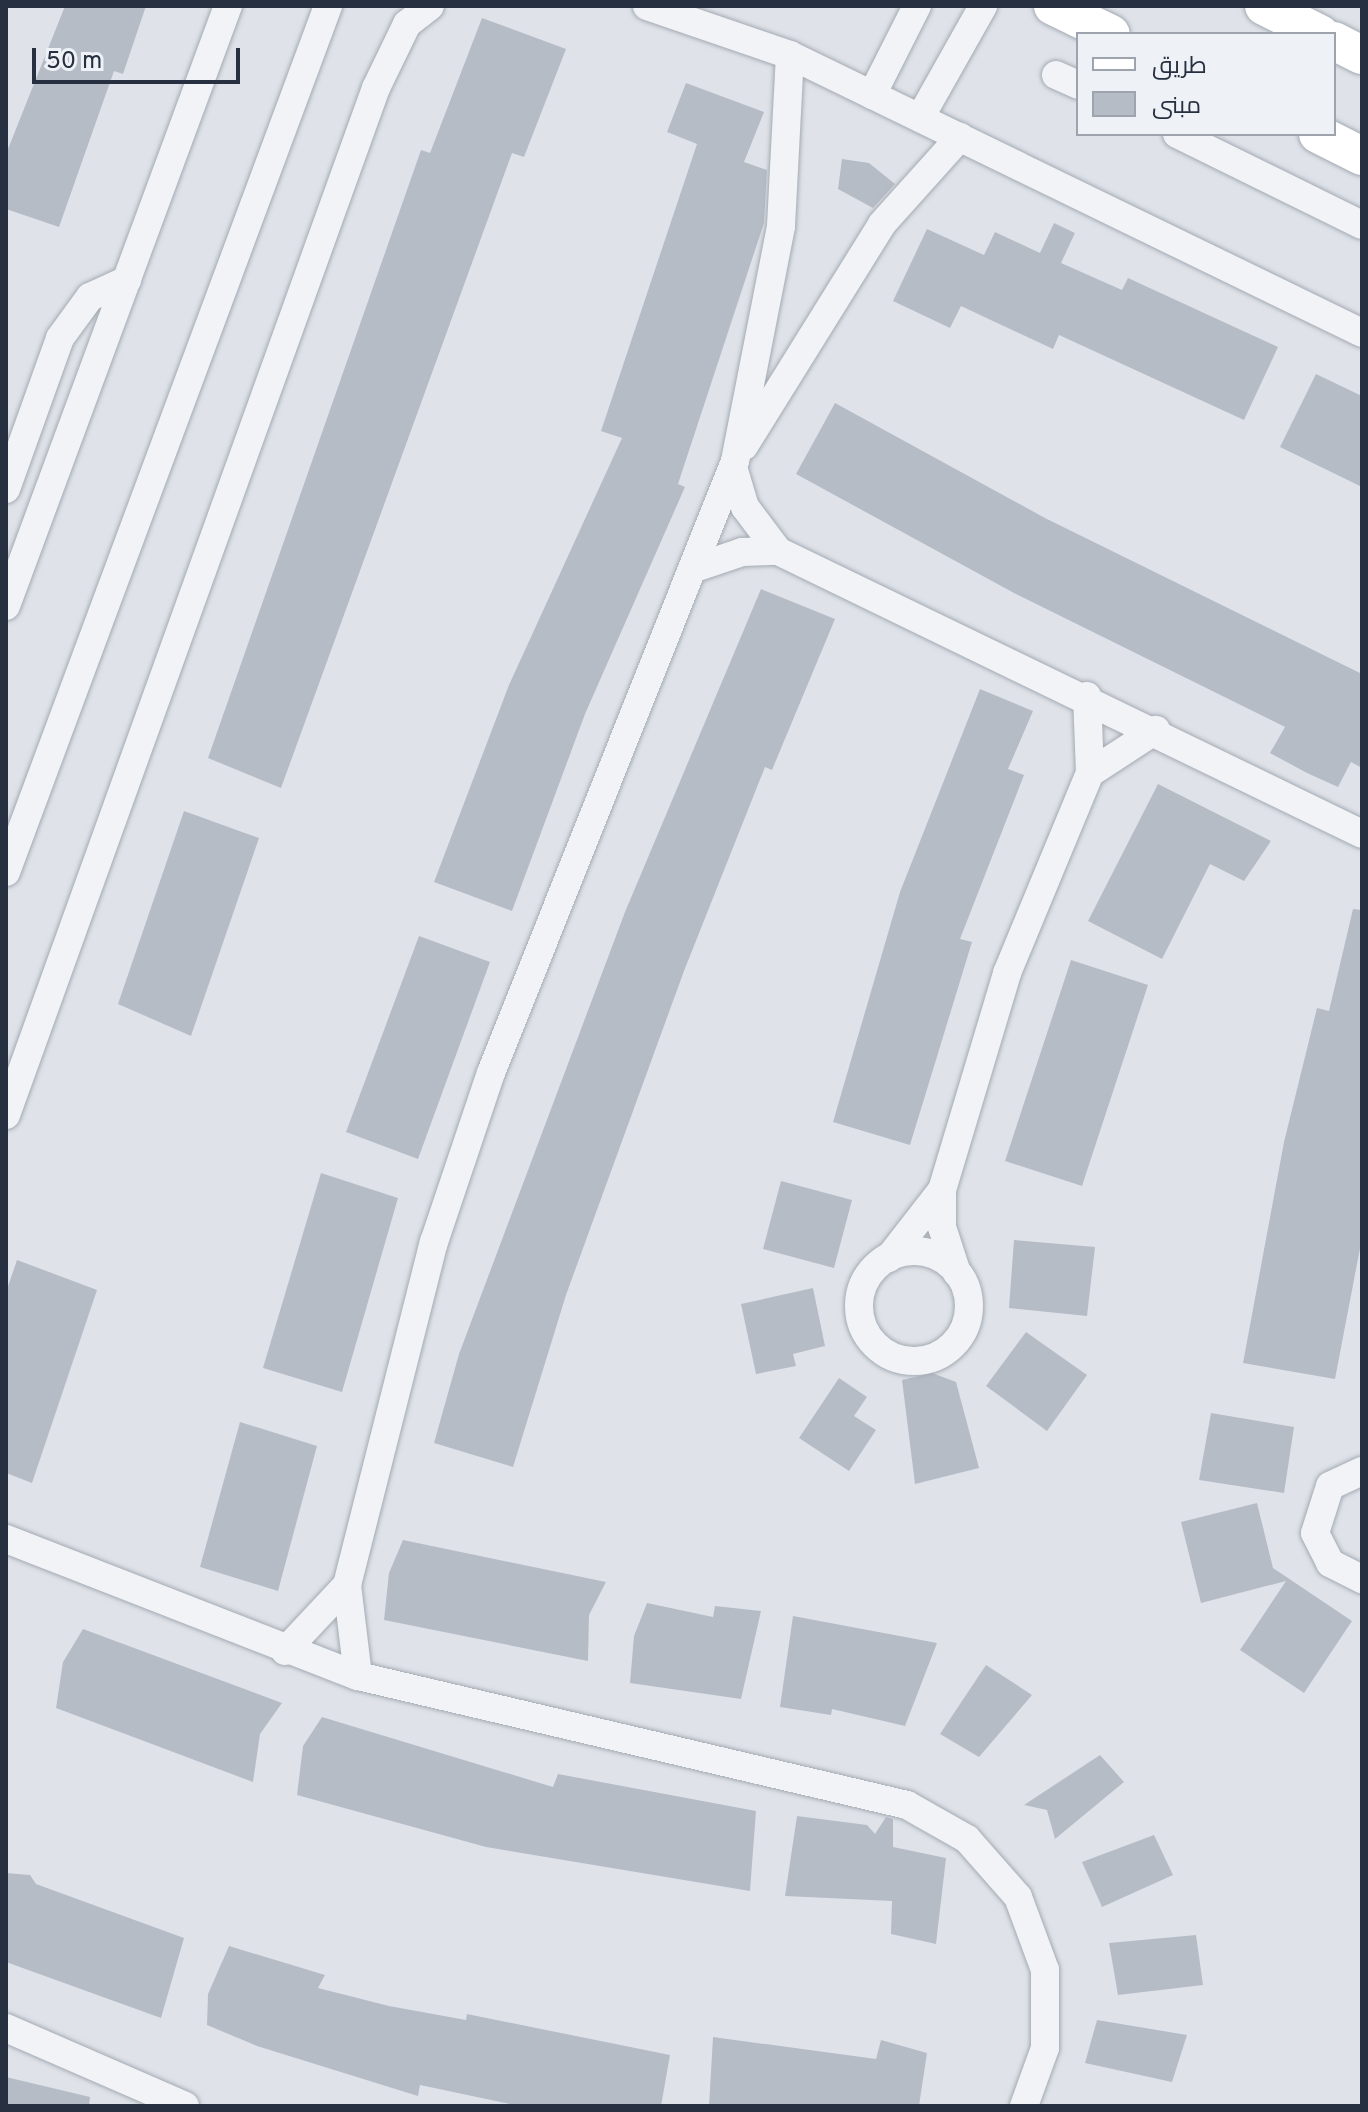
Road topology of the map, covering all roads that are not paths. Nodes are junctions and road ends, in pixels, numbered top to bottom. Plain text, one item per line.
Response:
1 (228, 6) edge
2 (328, 6) edge
3 (430, 6) edge
4 (647, 6) edge
5 (917, 6) edge
6 (983, 6) edge
7 (1053, 6) edge
8 (1264, 6) edge
9 (1107, 32) edge
10 (1316, 32) edge
11 (1336, 42) edge
12 (790, 55) junction
13 (1362, 55) edge
14 (872, 95) junction
15 (920, 118) junction
16 (1181, 136) edge
17 (1322, 136) edge
18 (960, 137) junction
19 (1362, 156) edge
20 (1362, 225) edge
21 (127, 280) junction
22 (1362, 333) edge
23 (14, 441) edge
24 (734, 464) junction
25 (7, 483) edge
26 (778, 551) junction
27 (692, 569) junction
28 (6, 606) edge
29 (1087, 696) junction
30 (1156, 730) junction
31 (1090, 773) junction
32 (1362, 834) edge
33 (6, 872) edge
34 (6, 1115) edge
35 (942, 1190) junction
36 (889, 1258) junction
37 (957, 1273) junction
38 (1362, 1449) edge
39 (1353, 1473) edge
40 (6, 1539) edge
41 (1362, 1579) edge
42 (347, 1585) junction
43 (285, 1651) junction
44 (358, 1676) junction
45 (6, 2028) edge
46 (185, 2106) edge
47 (1024, 2106) edge

1 - 21 street
2 - 33 street
3 - 34 street
4 - 12 street
5 - 14 street
6 - 15 street
7 - 9 main road
8 - 10 main road
11 - 13 main road
12 - 14 street
12 - 24 street
14 - 15 street
15 - 18 street
16 - 20 street
17 - 19 main road
18 - 22 street
18 - 24 street
21 - 23 street
21 - 28 street
23 - 25 street
24 - 26 street
24 - 27 street
26 - 27 street
26 - 29 street
27 - 42 street
29 - 30 street
29 - 31 street
30 - 31 street
30 - 32 street
31 - 35 street
35 - 36 street
35 - 37 street
36 - 37 street
36 - 37 street
38 - 39 street
39 - 41 street
40 - 43 street
42 - 43 street
42 - 44 street
43 - 44 street
44 - 47 street
45 - 46 street

